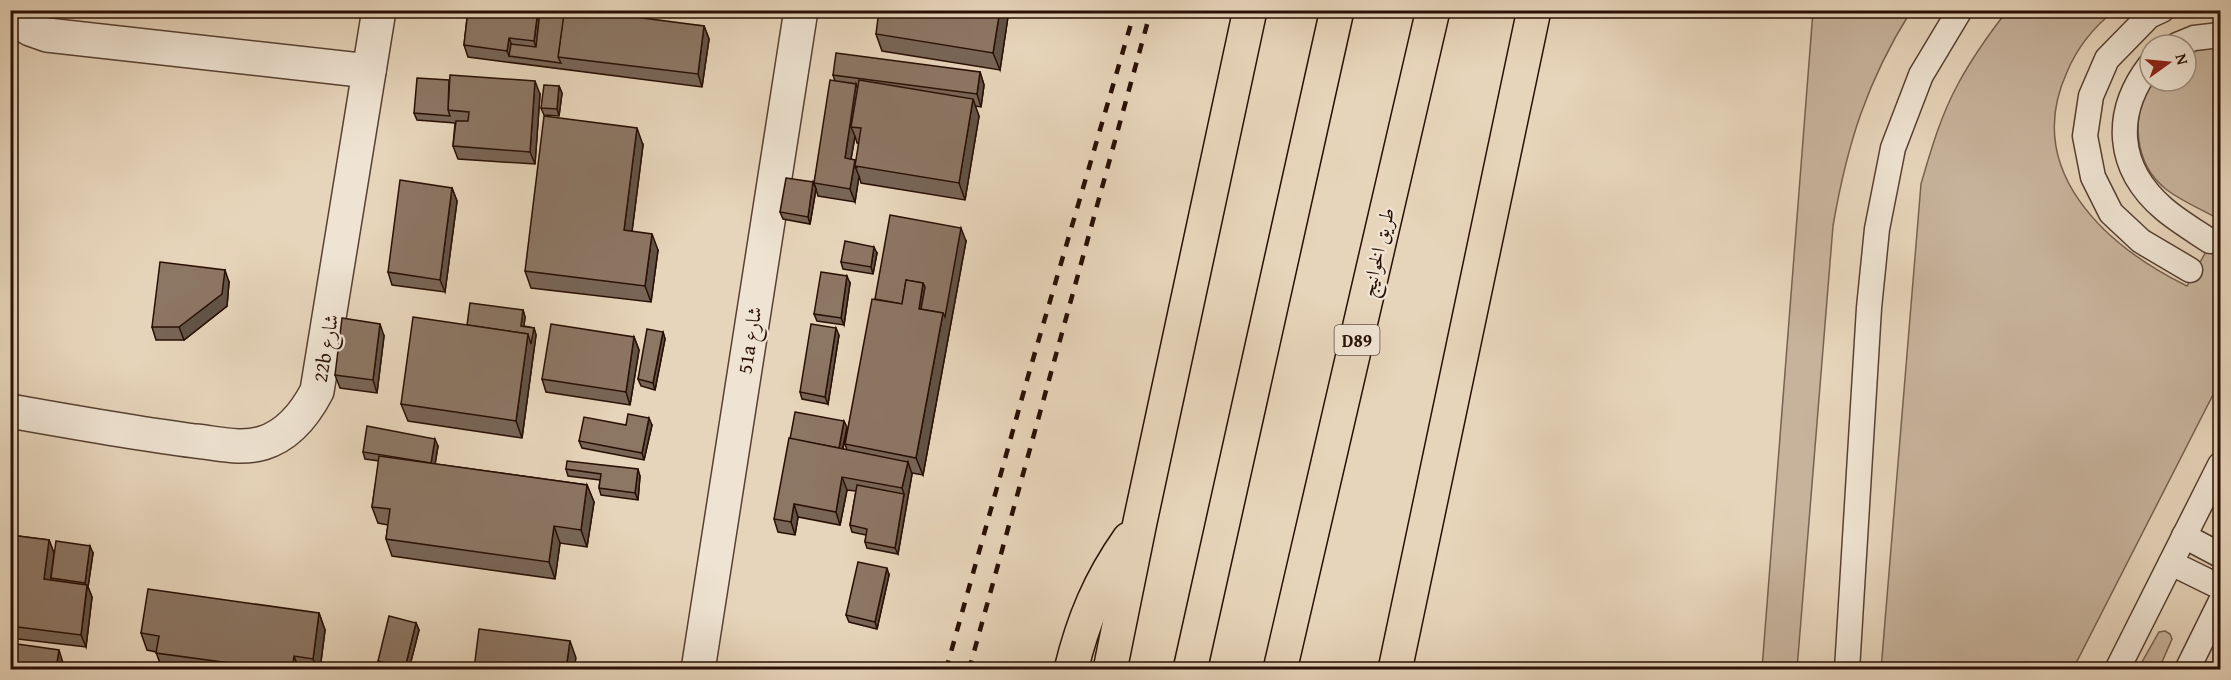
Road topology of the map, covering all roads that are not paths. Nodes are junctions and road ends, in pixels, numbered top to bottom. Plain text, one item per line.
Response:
1 (43, 10) edge
2 (379, 10) edge
3 (801, 10) edge
4 (1250, 10) edge
5 (1337, 10) edge
6 (1433, 10) edge
7 (1534, 10) edge
8 (1960, 10) edge
9 (2162, 10) edge
10 (10, 16) edge
11 (2220, 35) edge
12 (2198, 38) edge
13 (91, 40) junction
14 (369, 71) junction
15 (2138, 80) edge
16 (2210, 241) dead end
17 (2190, 270) dead end
18 (10, 411) edge
19 (2220, 465) edge
20 (1140, 522) junction
21 (2184, 536) junction
22 (2220, 555) edge
23 (2171, 563) junction
24 (2220, 587) edge
25 (2220, 603) edge
26 (1116, 659) edge
27 (1398, 667) edge
28 (698, 669) edge
29 (1071, 669) edge
30 (1190, 669) edge
31 (1280, 669) edge
32 (1847, 669) edge
33 (2117, 669) edge
34 (2187, 669) edge

1 - 13 street
2 - 14 street, 22b شارع
3 - 28 street, 51a شارع
4 - 20 main road
5 - 30 main road
6 - 31 main road, طريق الخوانيج / D89
7 - 27 main road
8 - 32 lane
9 - 17 lane
10 - 13 street
11 - 12 lane
13 - 14 street
14 - 18 street, 22b شارع
15 - 16 lane
19 - 21 lane
20 - 26 main road
20 - 29 main road
21 - 22 lane
21 - 23 lane
23 - 24 lane
23 - 33 lane
25 - 34 lane

